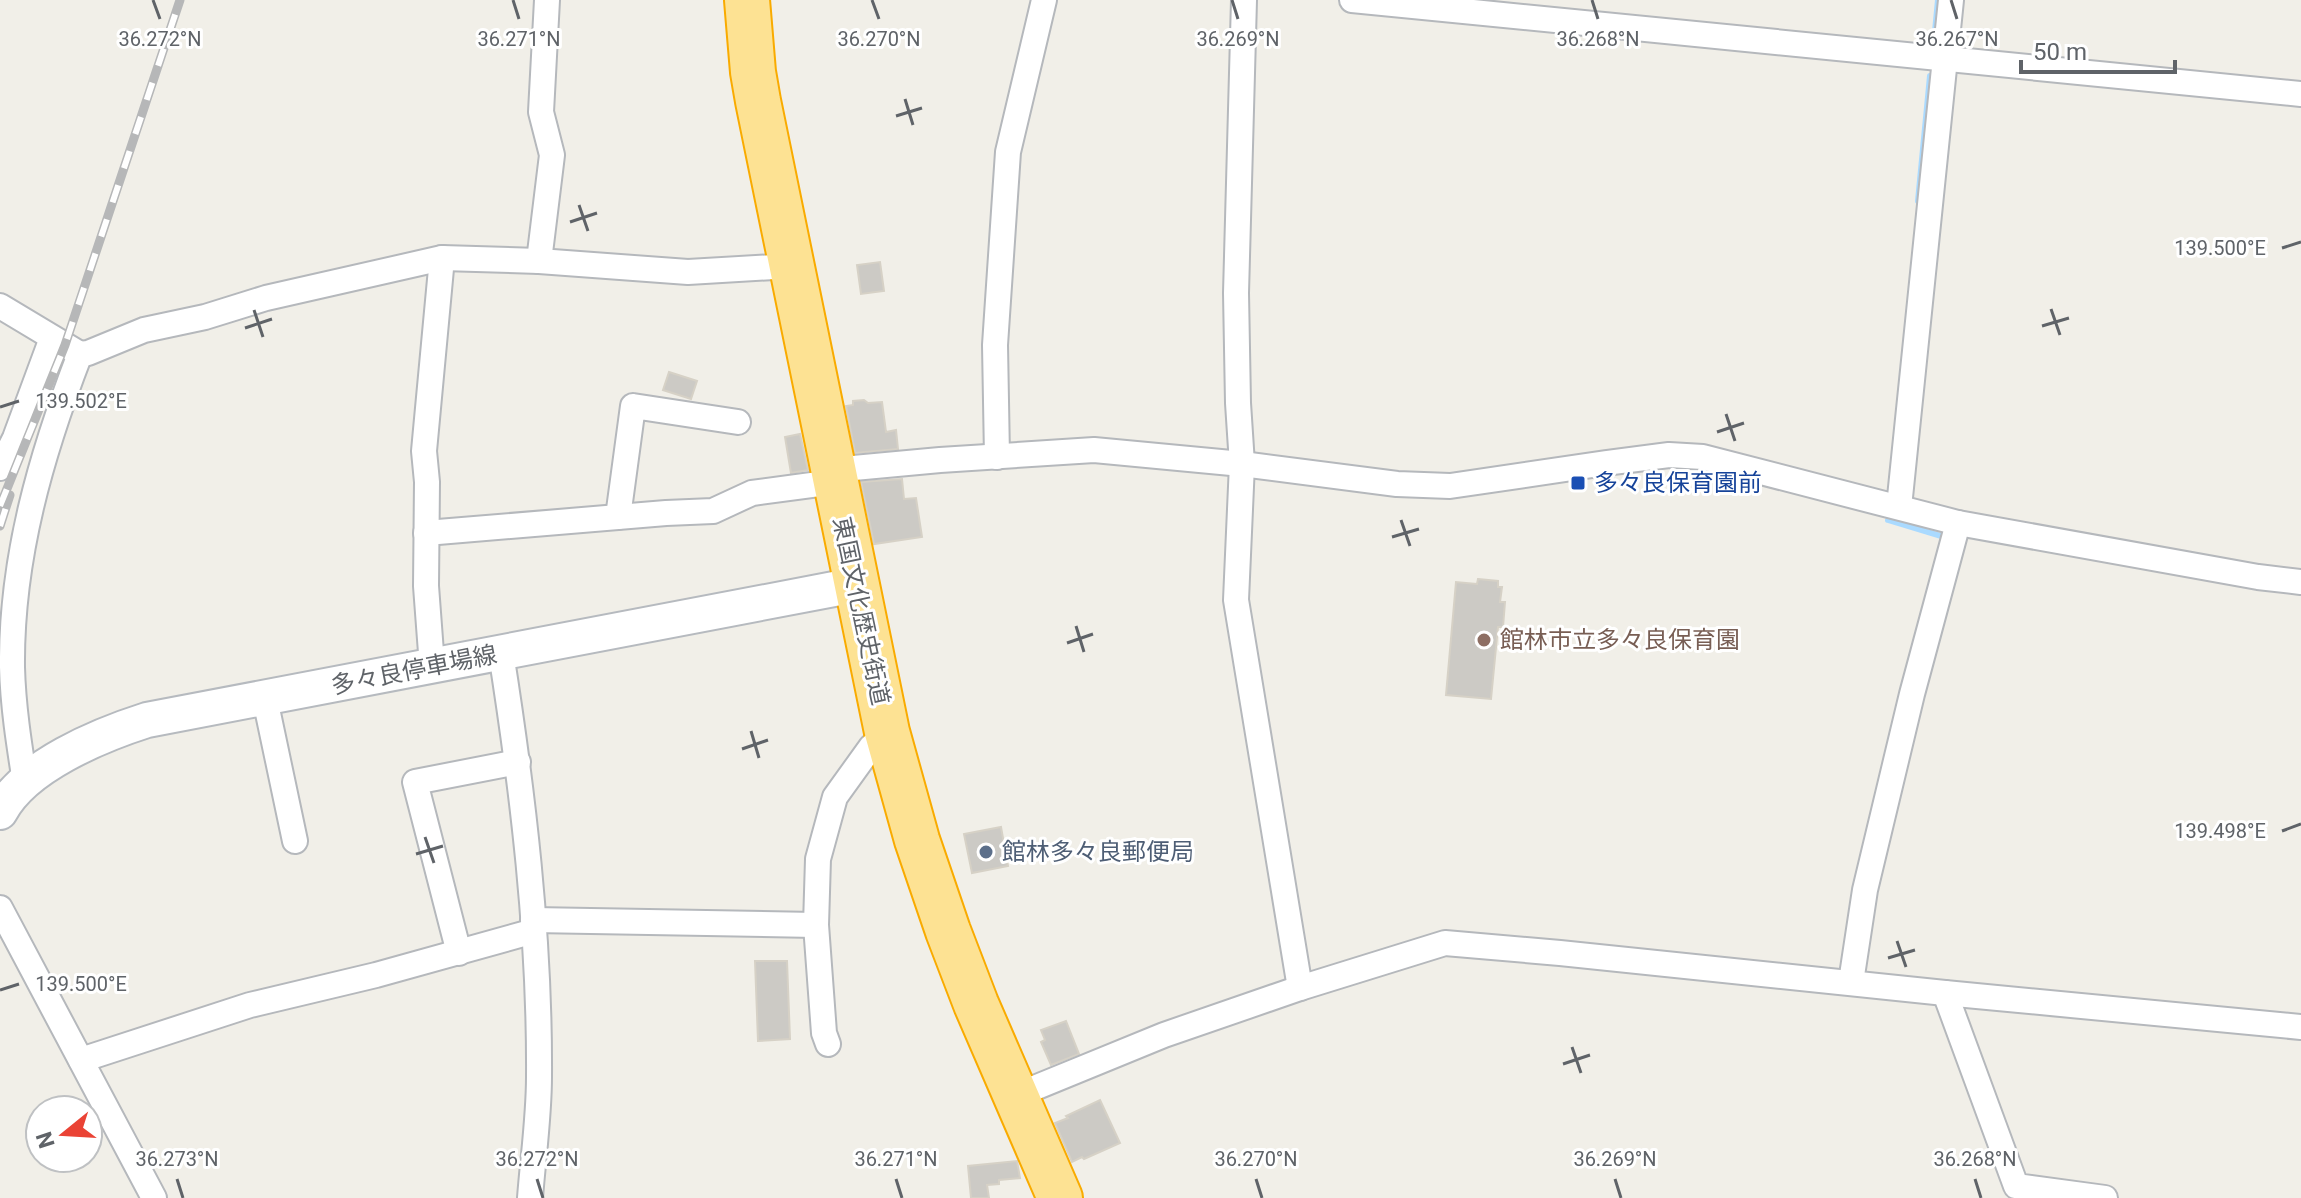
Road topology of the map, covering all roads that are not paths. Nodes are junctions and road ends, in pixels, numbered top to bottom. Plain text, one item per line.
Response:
1 (547, 0) edge
2 (747, 0) edge
3 (1044, 0) edge
4 (1244, 0) edge
5 (1352, 0) edge
6 (1951, 0) edge
7 (1945, 60) junction
8 (2301, 94) edge
9 (442, 258) junction
10 (539, 261) junction
11 (791, 266) junction
12 (0, 306) edge
13 (52, 338) junction
14 (80, 354) junction
15 (738, 422) dead end
16 (997, 457) junction
17 (1242, 464) junction
18 (0, 468) edge
19 (833, 476) junction
20 (1899, 507) junction
21 (618, 517) junction
22 (1958, 523) junction
23 (426, 533) junction
24 (2301, 582) edge
25 (855, 585) junction
26 (501, 653) junction
27 (432, 666) junction
28 (265, 699) junction
29 (887, 732) junction
30 (518, 762) junction
31 (25, 782) junction
32 (0, 812) edge
33 (295, 841) dead end
34 (0, 908) edge
35 (816, 925) junction
36 (534, 926) junction
37 (459, 953) junction
38 (1851, 982) junction
39 (1300, 988) junction
40 (1945, 993) junction
41 (2301, 1027) edge
42 (828, 1044) dead end
43 (81, 1060) junction
44 (1015, 1096) junction
45 (154, 1198) edge
46 (530, 1198) edge
47 (1060, 1198) edge
48 (2105, 1198) edge

1 - 10 street
2 - 11 highway, 東国文化歴史街道
3 - 16 street
4 - 17 street
5 - 7 street
6 - 7 street
7 - 8 street
7 - 20 street
9 - 10 street
9 - 14 street
9 - 23 street
10 - 11 street
11 - 19 highway, 東国文化歴史街道
12 - 13 street
13 - 14 street
13 - 18 street
14 - 31 street
15 - 21 street
16 - 17 street
16 - 19 street
17 - 20 street
17 - 39 street
19 - 21 street
19 - 25 highway, 東国文化歴史街道
20 - 22 street
21 - 23 street
22 - 24 street
22 - 38 street
23 - 27 street
25 - 26 main road, 多々良停車場線
25 - 29 highway, 東国文化歴史街道
26 - 27 main road, 多々良停車場線
26 - 30 street
27 - 28 main road, 多々良停車場線
28 - 31 main road, 多々良停車場線
28 - 33 street
29 - 35 street
29 - 44 highway, 東国文化歴史街道
30 - 36 street
30 - 37 street
31 - 32 main road, 多々良停車場線
34 - 43 street
35 - 36 street
35 - 42 street
36 - 37 street
36 - 46 street
37 - 43 street
38 - 39 street
38 - 40 street
39 - 44 street
40 - 41 street
40 - 48 street
43 - 45 street
44 - 47 highway, 東国文化歴史街道

